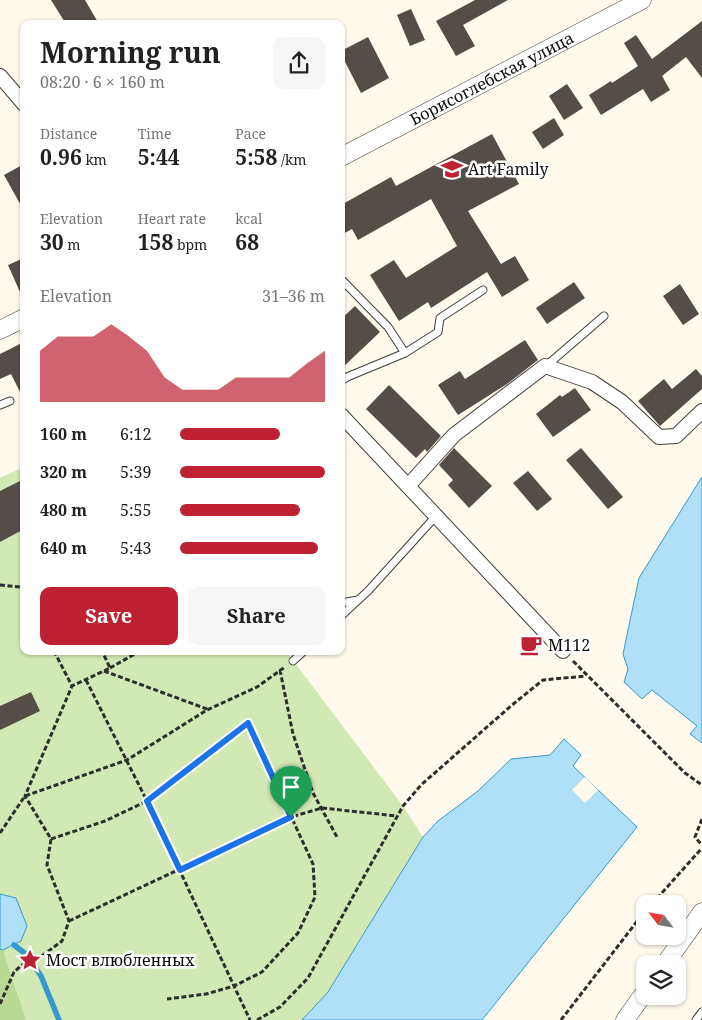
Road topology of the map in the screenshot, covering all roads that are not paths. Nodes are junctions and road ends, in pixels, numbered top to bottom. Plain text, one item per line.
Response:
1 (642, 0) edge
2 (0, 76) edge
3 (20, 99) edge
4 (345, 154) edge
5 (345, 283) edge
6 (483, 290) dead end
7 (604, 316) dead end
8 (20, 320) edge
9 (0, 330) edge
10 (405, 353) junction
11 (545, 366) junction
12 (345, 378) edge
13 (10, 401) dead end
14 (0, 405) edge
15 (702, 411) edge
16 (345, 419) edge
17 (408, 486) junction
18 (436, 516) junction
19 (358, 600) junction
20 (345, 602) edge
21 (345, 612) edge
22 (563, 650) dead end
23 (300, 655) edge
24 (293, 661) road end
25 (702, 912) edge
26 (671, 955) edge
27 (636, 1005) edge
28 (702, 1012) edge
29 (625, 1020) edge
30 (696, 1020) edge

1 - 4 street, Борисоглебская улица
2 - 3 street
5 - 10 lane
6 - 10 lane
7 - 11 lane
8 - 9 street
10 - 12 lane
11 - 15 street
11 - 17 street
13 - 14 lane
16 - 17 street
17 - 18 street
18 - 19 lane
18 - 22 street
19 - 20 lane
19 - 21 lane
23 - 24 lane
25 - 26 street
27 - 29 street
28 - 30 lane

